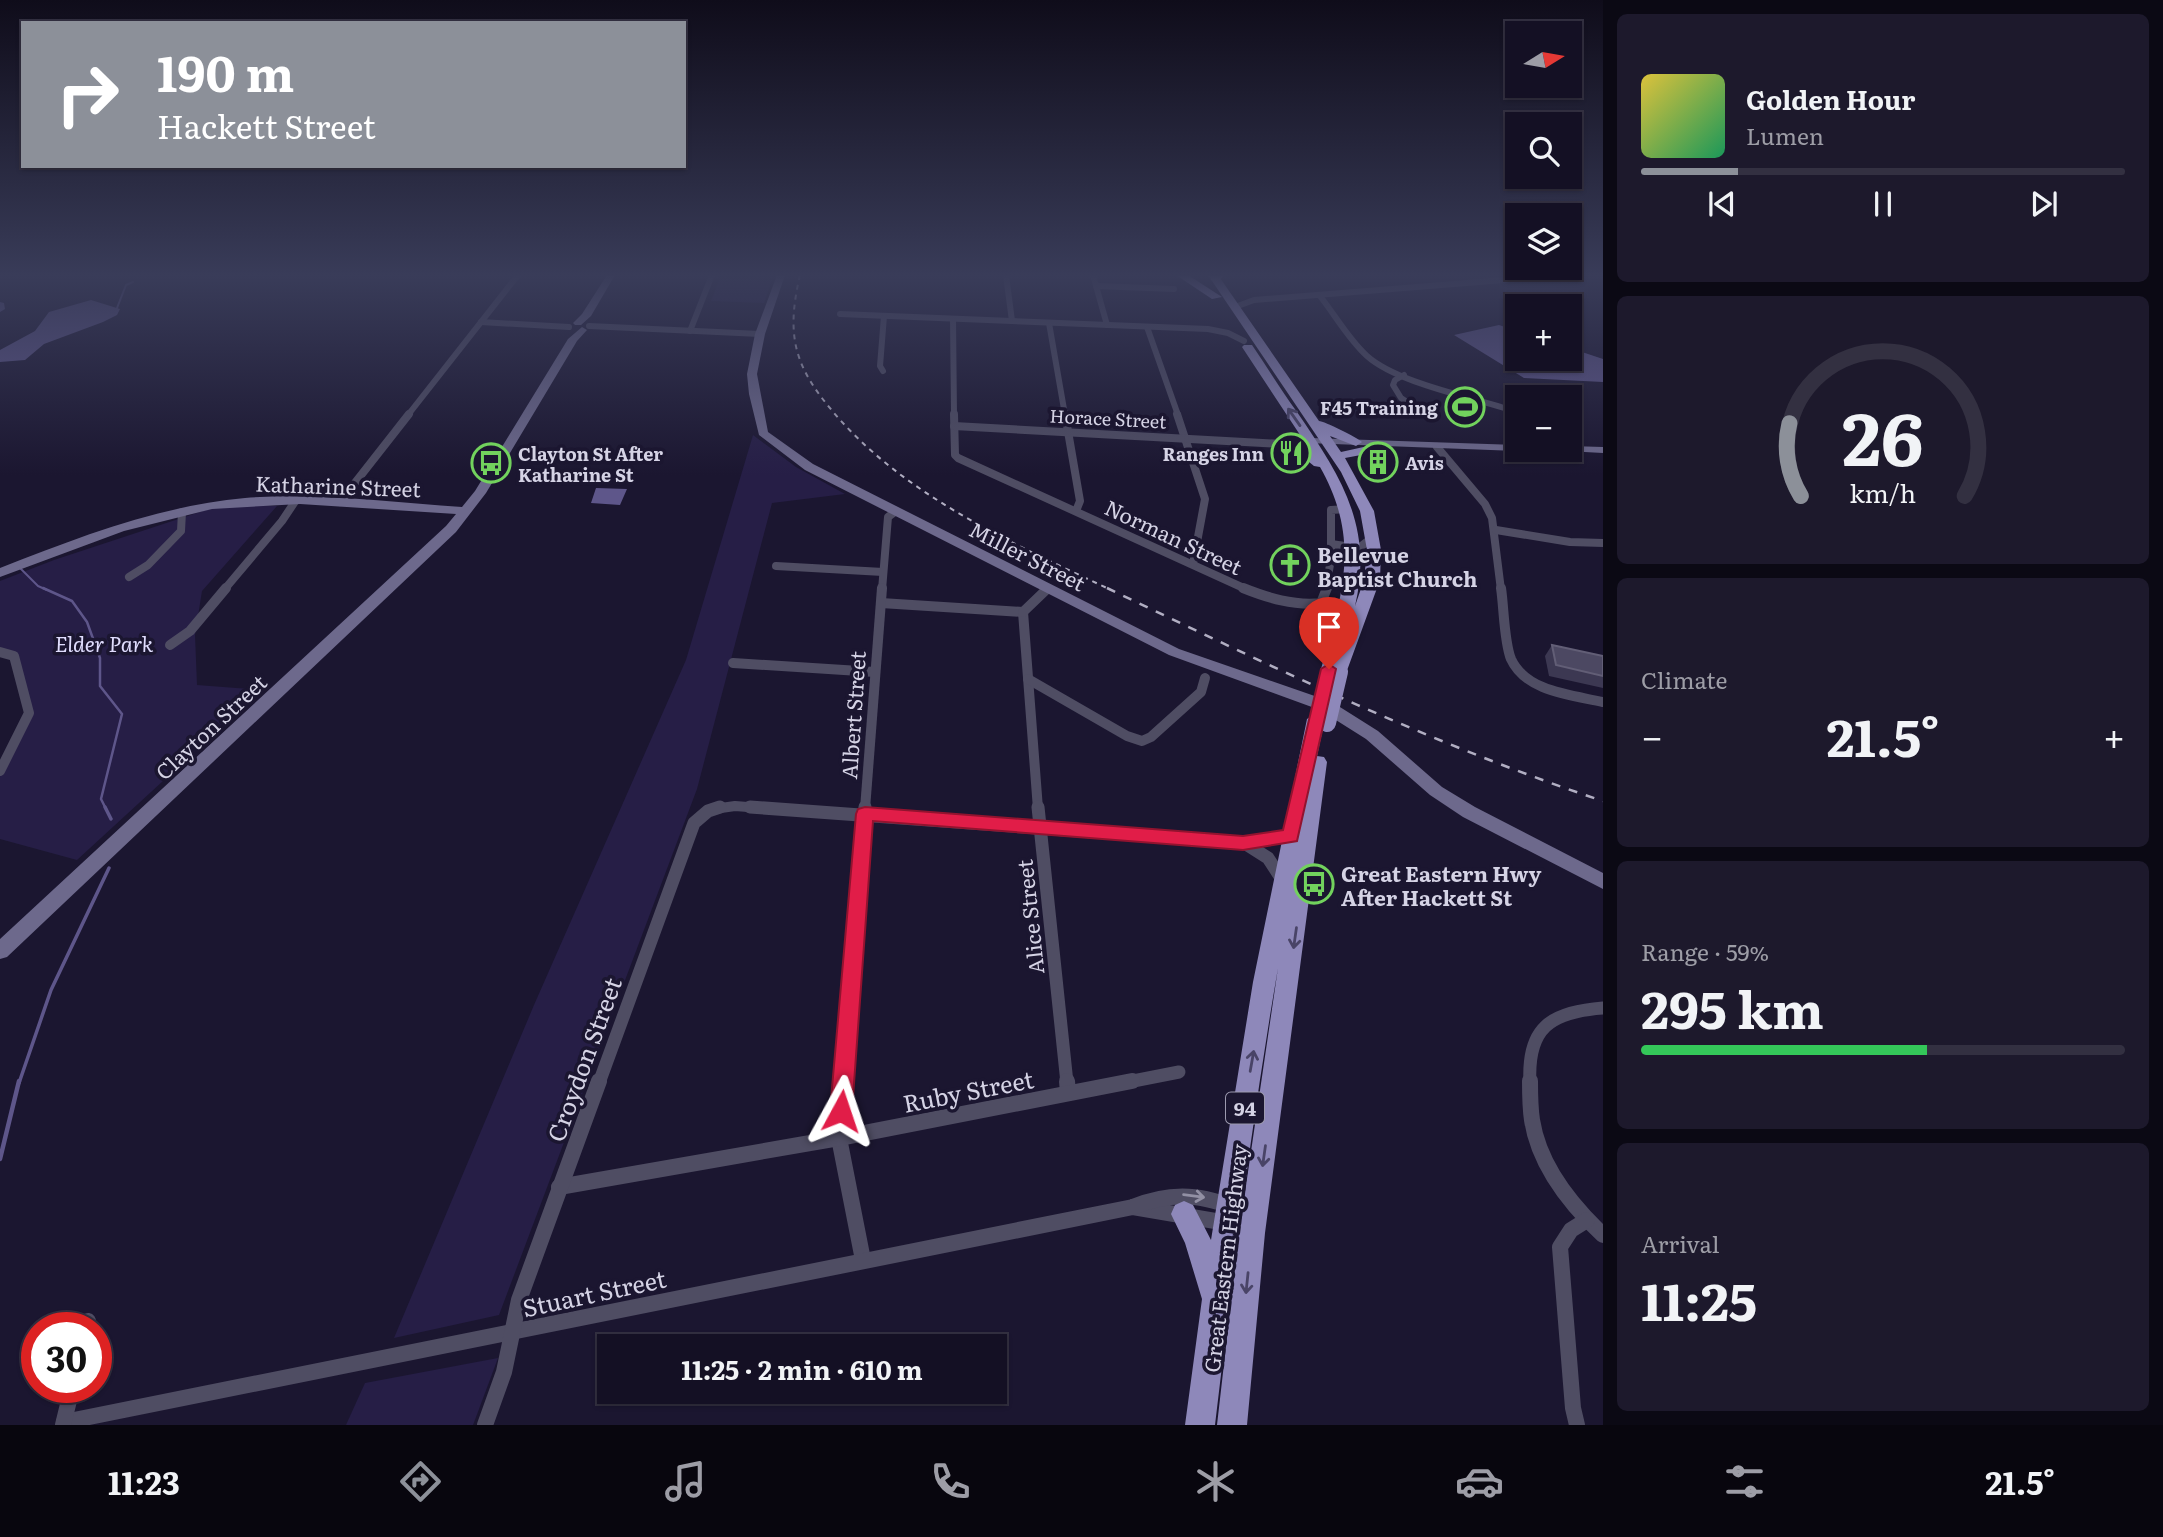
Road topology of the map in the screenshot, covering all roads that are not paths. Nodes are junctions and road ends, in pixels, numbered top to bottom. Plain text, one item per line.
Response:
1 (1244, 341) edge
2 (466, 342) edge
3 (570, 342) edge
4 (758, 342) edge
5 (882, 342) edge
6 (953, 342) edge
7 (1052, 342) edge
8 (1152, 342) edge
9 (1259, 342) edge
10 (1356, 342) edge
11 (883, 371) dead end
12 (1404, 374) junction
13 (1410, 404) dead end
14 (1304, 407) junction
15 (1505, 409) edge
16 (954, 426) junction
17 (1069, 432) junction
18 (1187, 438) junction
19 (1262, 441) junction
20 (1356, 442) junction
21 (1321, 443) junction
22 (1294, 444) junction
23 (1402, 446) junction
24 (1437, 447) junction
25 (1377, 448) junction
26 (1505, 448) edge
27 (1582, 449) edge
28 (1603, 450) edge
29 (1333, 464) junction
30 (296, 500) junction
31 (340, 502) junction
32 (465, 509) junction
33 (1346, 509) junction
34 (1076, 510) junction
35 (895, 511) junction
36 (182, 512) junction
37 (1496, 530) junction
38 (1373, 537) junction
39 (1603, 543) edge
40 (1332, 544) junction
41 (1353, 548) junction
42 (1193, 564) junction
43 (776, 566) dead end
44 (0, 572) edge
45 (883, 572) junction
46 (129, 577) dead end
47 (1047, 589) junction
48 (881, 603) junction
49 (1023, 611) junction
50 (170, 645) dead end
51 (0, 652) edge
52 (733, 663) dead end
53 (1334, 671) junction
54 (874, 672) junction
55 (1205, 678) dead end
56 (1028, 679) junction
57 (1603, 702) edge
58 (1322, 721) junction
59 (0, 771) edge
60 (865, 814) junction
61 (1040, 828) junction
62 (1291, 836) junction
63 (1243, 843) junction
64 (1283, 881) junction
65 (1603, 882) edge
66 (0, 951) edge
67 (1603, 1008) edge
68 (1178, 1072) dead end
69 (1068, 1093) junction
70 (839, 1138) junction
71 (559, 1187) junction
72 (1133, 1207) junction
73 (1227, 1213) junction
74 (1184, 1214) junction
75 (1587, 1220) junction
76 (1253, 1224) junction
77 (1603, 1235) edge
78 (863, 1260) junction
79 (1215, 1298) junction
80 (510, 1334) junction
81 (69, 1403) edge
82 (64, 1424) edge
83 (485, 1425) edge
84 (1200, 1425) edge
85 (1232, 1425) edge
86 (1577, 1425) edge

21 -> 1 highway, Great Eastern Highway / 94
2 - 31 street
3 - 32 main road, Clayton Street
4 - 35 main road, Miller Street
5 - 11 street
6 - 16 street
7 - 17 street
8 - 18 street
9 - 14 highway, Great Eastern Highway / 94
10 - 12 street
12 - 13 street
12 - 15 street
14 - 20 highway
14 - 21 highway, Great Eastern Highway / 94
16 - 17 street, Horace Street
16 - 34 street, Norman Street
17 - 18 street, Horace Street
17 - 34 street
18 - 19 street, Horace Street
18 - 42 street
19 - 21 street, Horace Street
19 - 22 street, Horace Street
20 - 21 main road
20 - 23 main road
21 - 22 street, Horace Street
21 - 25 main road
21 - 29 highway, Great Eastern Highway / 94
22 - 29 highway
23 - 24 main road
23 - 25 main road
24 - 26 main road
24 - 37 street
25 - 29 highway
27 - 28 main road
29 - 33 highway, Great Eastern Highway / 94
29 - 38 highway, Great Eastern Highway / 94
30 - 31 main road, Katharine Street
30 - 36 main road, Katharine Street
30 - 50 street
31 - 32 main road, Katharine Street
32 - 66 main road, Clayton Street
33 - 40 street, Norman Street
33 - 41 highway, Great Eastern Highway / 94
34 - 42 street, Norman Street
35 - 45 street, Albert Street
35 - 47 main road, Miller Street
36 - 44 main road, Katharine Street
36 - 46 street
37 - 39 street
37 - 57 street
38 - 41 street
38 - 53 highway, Great Eastern Highway / 94
40 - 41 street
40 - 42 street, Norman Street
41 - 53 highway, Great Eastern Highway / 94
43 - 45 street
45 - 48 street, Albert Street
47 - 49 street
47 - 65 main road, Miller Street
48 - 49 street
48 - 54 street, Albert Street
49 - 56 street, Alice Street
51 - 59 street
52 - 54 street
53 - 58 highway, Great Eastern Highway / 94, bridge
54 - 60 street, Albert Street
55 - 56 street
56 - 61 street, Alice Street
58 - 62 highway, Great Eastern Highway / 94
58 -> 76 highway, Great Eastern Highway / 94
60 - 61 street
60 - 70 street, Albert Street
60 - 71 street, Croydon Street
61 - 63 street
61 - 69 street, Alice Street
62 - 63 street
62 - 64 highway, Great Eastern Highway / 94
63 - 64 street
73 -> 64 highway, Great Eastern Highway / 94
67 - 75 street
68 - 69 street, Ruby Street
69 - 70 street, Ruby Street
70 - 71 street, Ruby Street
70 - 78 street, Albert Street
71 - 80 street, Croydon Street
72 -> 73 street, Stuart Street
72 - 74 street, Stuart Street
72 - 78 street, Stuart Street
73 - 74 street, Stuart Street
73 - 76 street, Stuart Street
73 - 79 highway, Great Eastern Highway / 94
74 - 79 highway
75 - 77 street
75 - 86 street
76 -> 85 highway, Great Eastern Highway / 94
78 - 80 street, Stuart Street
79 - 84 highway, Great Eastern Highway / 94
80 - 82 street, Stuart Street
80 - 83 street, Croydon Street
81 - 82 street

